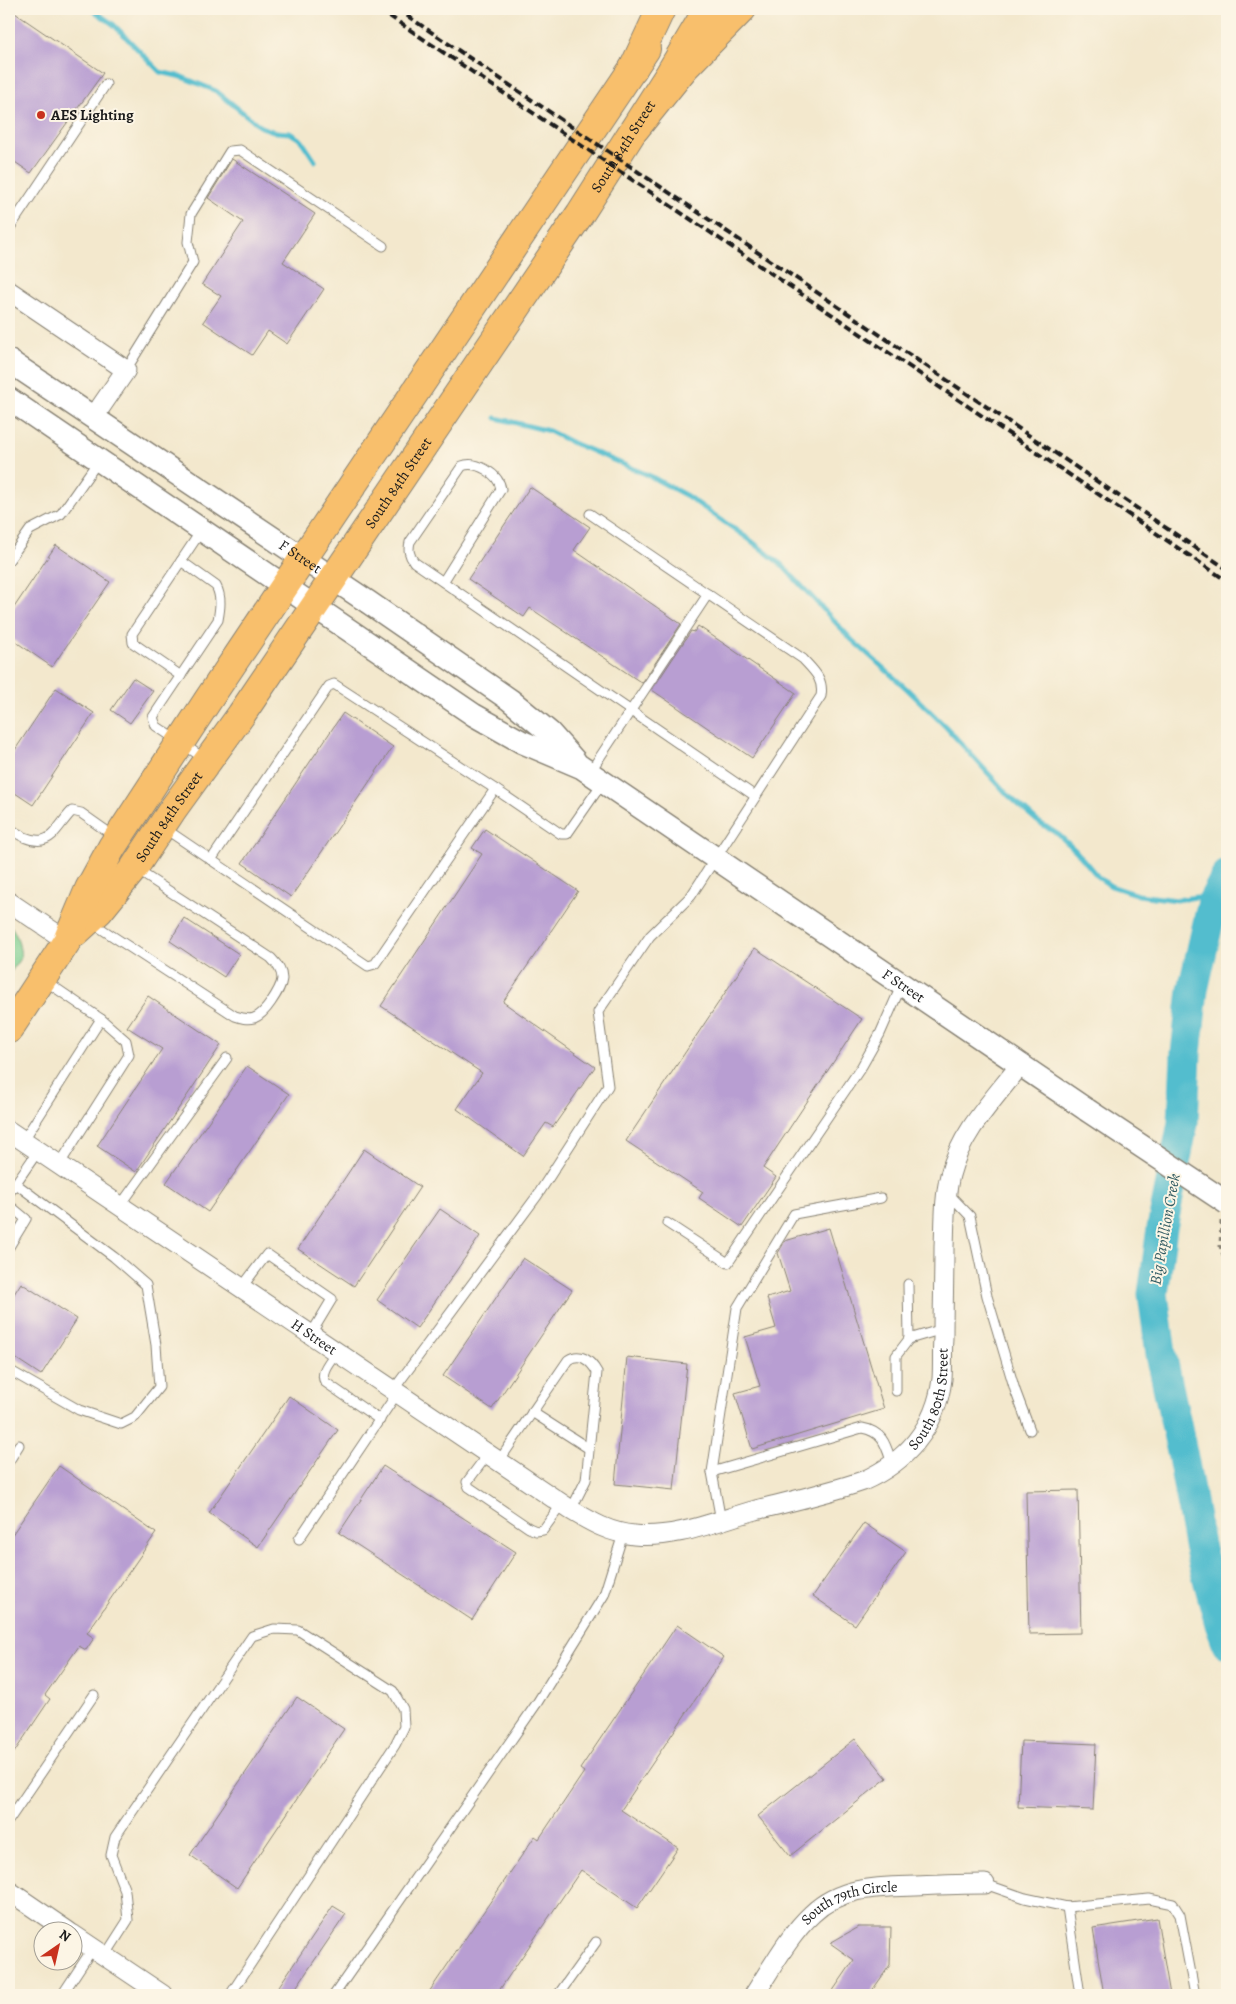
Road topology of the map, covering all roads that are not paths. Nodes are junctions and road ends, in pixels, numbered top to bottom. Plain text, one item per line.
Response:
1 (661, 9) edge
2 (673, 9) edge
3 (708, 9) edge
4 (742, 9) edge
5 (633, 68) junction
6 (106, 84) dead end
7 (635, 129) junction
8 (9, 229) edge
9 (383, 246) dead end
10 (9, 291) edge
11 (9, 361) edge
12 (126, 370) junction
13 (9, 399) edge
14 (93, 418) junction
15 (99, 460) junction
16 (590, 514) dead end
17 (202, 530) junction
18 (303, 559) junction
19 (9, 560) edge
20 (181, 561) junction
21 (334, 579) junction
22 (443, 582) junction
23 (285, 587) junction
24 (708, 594) junction
25 (314, 607) junction
26 (181, 676) junction
27 (630, 709) junction
28 (180, 742) junction
29 (208, 761) junction
30 (591, 774) junction
31 (495, 790) junction
32 (755, 796) junction
33 (162, 826) junction
34 (9, 828) edge
35 (118, 839) junction
36 (716, 858) junction
37 (211, 860) junction
38 (134, 868) junction
39 (9, 902) edge
40 (89, 920) junction
41 (67, 941) junction
42 (42, 978) junction
43 (902, 984) junction
44 (101, 1019) junction
45 (9, 1030) edge
46 (227, 1058) dead end
47 (1021, 1064) junction
48 (23, 1141) edge
49 (59, 1165) junction
50 (15, 1184) junction
51 (947, 1192) junction
52 (9, 1193) edge
53 (881, 1198) dead end
54 (9, 1205) edge
55 (120, 1206) junction
56 (1224, 1211) edge
57 (667, 1223) dead end
58 (9, 1247) edge
59 (908, 1284) dead end
60 (242, 1287) junction
61 (943, 1330) junction
62 (311, 1334) junction
63 (908, 1339) junction
64 (337, 1351) junction
65 (9, 1370) edge
66 (396, 1391) junction
67 (896, 1391) dead end
68 (532, 1412) junction
69 (380, 1420) junction
70 (1030, 1430) dead end
71 (19, 1445) dead end
72 (588, 1448) junction
73 (493, 1458) junction
74 (9, 1461) edge
75 (892, 1465) junction
76 (712, 1472) junction
77 (566, 1507) junction
78 (720, 1521) junction
79 (624, 1534) junction
80 (300, 1539) dead end
81 (94, 1695) dead end
82 (9, 1820) edge
83 (985, 1884) joint
84 (9, 1891) edge
85 (1067, 1907) junction
86 (54, 1922) edge
87 (82, 1941) edge
88 (596, 1942) dead end
89 (99, 1952) junction
90 (62, 1995) edge
91 (163, 1995) edge
92 (230, 1995) edge
93 (334, 1995) edge
94 (558, 1995) edge
95 (754, 1995) edge
96 (1080, 1995) edge
97 (1195, 1995) edge

1 - 5 main road
2 - 5 main road, South 84th Street
3 - 7 main road, South 84th Street
4 - 7 main road
5 - 18 main road, South 84th Street
6 - 8 lane
7 - 21 main road, South 84th Street
9 - 12 lane
10 - 12 street
11 - 14 street, F Street
12 - 14 street
13 - 15 street, F Street
14 - 18 street, F Street
15 - 17 street, F Street
15 - 19 lane
16 - 24 lane
17 - 20 lane
17 - 23 street, F Street
18 - 21 street, F Street
18 - 23 main road, South 84th Street
20 - 26 lane
20 - 26 lane
21 - 25 main road, South 84th Street
21 - 30 street, F Street
22 - 22 lane
22 - 27 lane
23 - 25 street, F Street
23 - 28 main road, South 84th Street
24 - 27 lane
24 - 32 lane
25 - 29 main road, South 84th Street
25 - 30 street, F Street
26 - 28 lane
27 - 30 lane
27 - 32 lane
28 - 29 lane
28 - 35 main road, South 84th Street
29 - 33 main road, South 84th Street
30 - 31 lane
30 - 36 street, F Street
31 - 37 lane
31 - 37 lane
32 - 36 lane
33 - 37 lane
33 - 38 main road, South 84th Street
34 - 35 lane
35 - 41 main road, South 84th Street
36 - 43 street, F Street
36 - 66 lane
38 - 40 main road, South 84th Street
38 - 40 lane
39 - 41 street
40 - 41 main road, South 84th Street
41 - 42 main road, South 84th Street
42 - 44 lane
42 - 45 main road, South 84th Street
43 - 47 street, F Street
43 - 57 lane
44 - 48 lane
44 - 49 lane
46 - 55 lane
47 - 51 street, South 80th Street
47 - 56 street, F Street, bridge
48 - 49 street, H Street
48 - 50 lane
49 - 55 street, H Street
50 - 52 lane
50 - 65 lane
51 - 61 street, South 80th Street
51 - 70 lane
53 - 76 lane
54 - 58 lane
55 - 60 street, H Street
59 - 63 lane
60 - 62 street, H Street
60 - 62 lane
61 - 63 lane
61 - 75 street, South 80th Street
62 - 64 street, H Street
63 - 67 lane
64 - 66 street, H Street
64 - 69 lane
66 - 69 lane
66 - 73 street, H Street
68 - 72 lane
68 - 72 lane
68 - 73 lane
69 - 80 lane
71 - 74 lane
72 - 77 lane
73 - 77 street, H Street
73 - 77 lane
75 - 76 lane
75 - 78 street, South 80th Street
76 - 78 lane
77 - 79 street, H Street
78 - 79 street, South 80th Street
79 - 93 lane
81 - 82 lane
83 - 85 lane
83 - 95 street, South 79th Circle
84 - 86 street
85 - 96 lane
85 - 97 lane
87 - 89 street
88 - 94 lane
89 - 90 lane
89 - 91 street
89 - 92 lane

